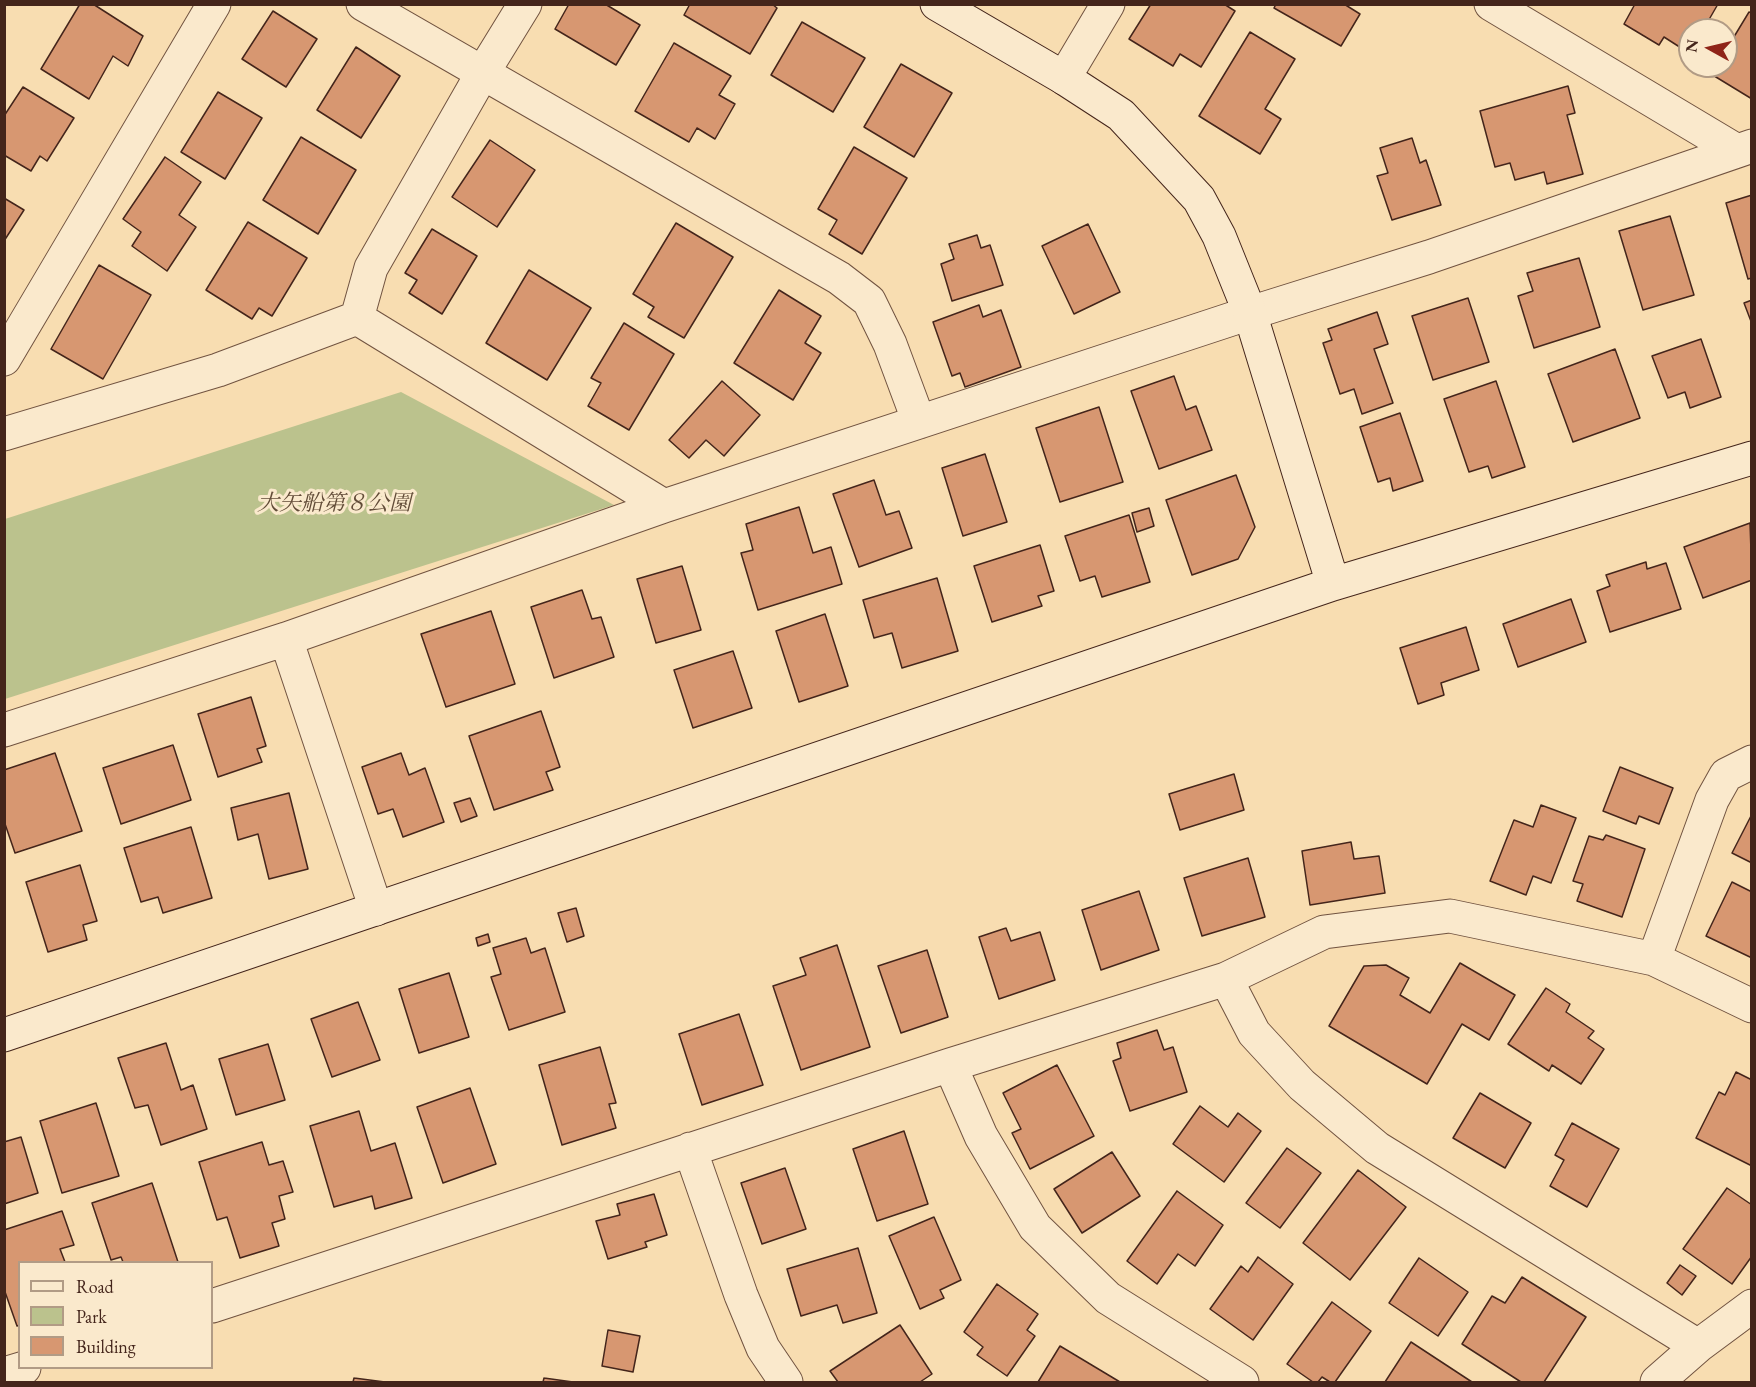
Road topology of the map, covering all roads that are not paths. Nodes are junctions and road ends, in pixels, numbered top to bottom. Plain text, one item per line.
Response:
1 (214, 4) edge
2 (363, 4) edge
3 (525, 4) edge
4 (937, 4) edge
5 (1108, 4) edge
6 (1491, 4) edge
7 (482, 74) junction
8 (1064, 78) junction
9 (1744, 149) edge
10 (1250, 313) junction
11 (357, 318) junction
12 (4, 359) edge
13 (919, 422) junction
14 (4, 434) edge
15 (1752, 458) edge
16 (664, 506) junction
17 (1333, 584) junction
18 (286, 639) junction
19 (4, 730) edge
20 (1752, 762) edge
21 (376, 909) junction
22 (1653, 959) junction
23 (1226, 979) junction
24 (1752, 1006) edge
25 (4, 1035) edge
26 (950, 1065) junction
27 (690, 1149) junction
28 (213, 1306) edge
29 (1752, 1306) edge
30 (1698, 1346) junction
31 (21, 1369) edge
32 (4, 1374) edge
33 (786, 1383) edge
34 (1242, 1383) edge
35 (1657, 1383) edge

1 - 12 street
2 - 7 street
3 - 7 street
4 - 8 street
5 - 8 street
6 - 9 street
7 - 11 street
7 - 13 street
8 - 10 street
9 - 10 street
10 - 13 street
10 - 17 street
11 - 14 street
11 - 16 street
13 - 16 street
15 - 17 street
16 - 18 street
17 - 21 street
18 - 19 street
18 - 21 street
20 - 22 street
21 - 25 street
22 - 23 street
22 - 24 street
23 - 26 street
23 - 30 street
26 - 27 street
26 - 34 street
27 - 28 street
27 - 33 street
29 - 30 street
30 - 35 street
31 - 32 street

